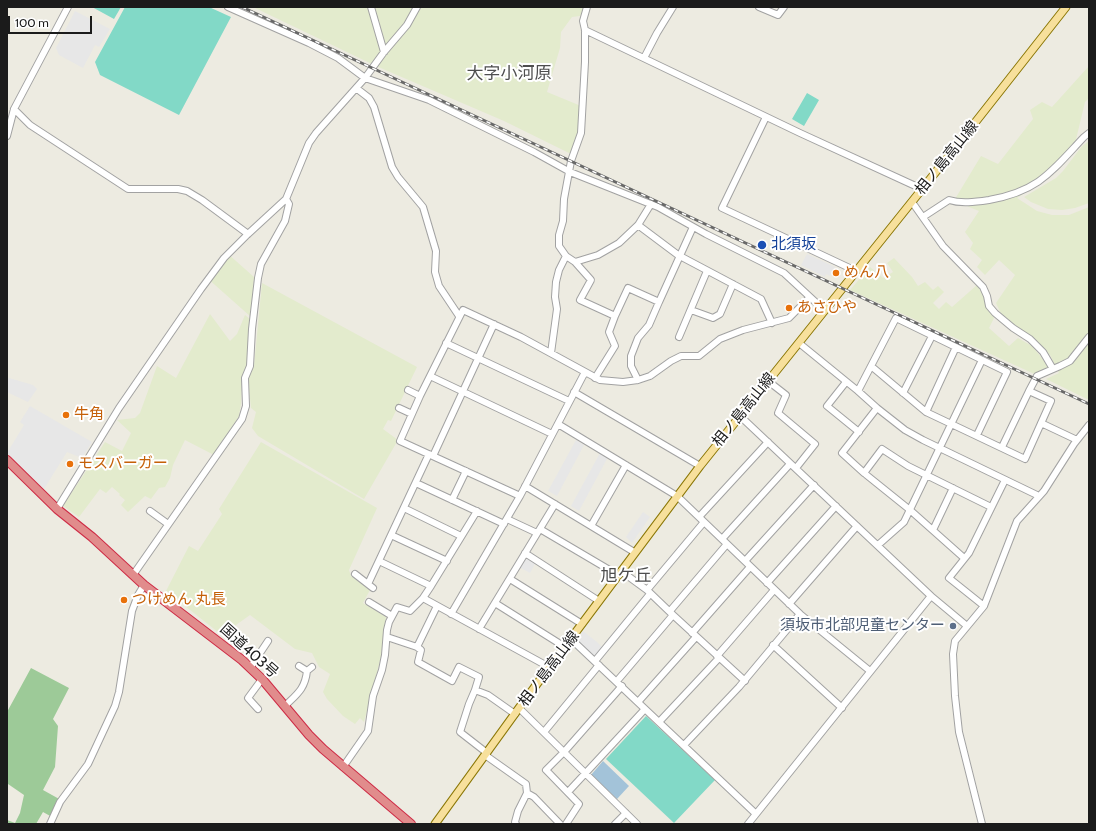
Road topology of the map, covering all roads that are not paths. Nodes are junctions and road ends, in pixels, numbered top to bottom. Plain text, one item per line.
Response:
1 (68, 7) edge
2 (228, 7) edge
3 (371, 7) edge
4 (417, 7) edge
5 (587, 7) edge
6 (673, 7) edge
7 (759, 7) edge
8 (784, 7) edge
9 (1066, 7) edge
10 (585, 30) junction
11 (384, 52) junction
12 (644, 58) junction
13 (365, 78) junction
14 (356, 88) junction
15 (14, 109) junction
16 (766, 117) junction
17 (1089, 133) edge
18 (7, 136) edge
19 (570, 172) junction
20 (922, 189) junction
21 (286, 199) junction
22 (912, 202) junction
23 (652, 204) junction
24 (924, 217) junction
25 (638, 226) junction
26 (693, 227) junction
27 (248, 234) junction
28 (566, 256) junction
29 (680, 256) junction
30 (575, 262) junction
31 (707, 271) junction
32 (856, 271) junction
33 (732, 284) junction
34 (810, 297) junction
35 (659, 302) junction
36 (691, 310) junction
37 (824, 310) junction
38 (459, 316) junction
39 (615, 316) junction
40 (772, 323) junction
41 (494, 324) junction
42 (932, 336) junction
43 (679, 337) dead end
44 (1089, 337) edge
45 (446, 343) junction
46 (798, 343) junction
47 (956, 347) junction
48 (551, 353) junction
49 (478, 358) junction
50 (982, 360) junction
51 (871, 366) junction
52 (1053, 369) junction
53 (585, 372) junction
54 (430, 376) junction
55 (595, 378) junction
56 (638, 380) junction
57 (768, 381) junction
58 (846, 382) junction
59 (408, 390) dead end
60 (463, 391) junction
61 (858, 391) junction
62 (574, 392) junction
63 (1029, 392) junction
64 (903, 393) junction
65 (420, 396) junction
66 (569, 401) junction
67 (399, 408) dead end
68 (877, 408) junction
69 (926, 412) junction
70 (412, 414) junction
71 (740, 416) junction
72 (951, 423) junction
73 (1041, 423) junction
74 (558, 424) junction
75 (1088, 428) edge
76 (859, 432) junction
77 (552, 434) junction
78 (977, 435) junction
79 (1077, 440) junction
80 (768, 442) junction
81 (1002, 447) junction
82 (939, 448) junction
83 (431, 455) junction
84 (7, 460) edge
85 (626, 465) junction
86 (700, 466) junction
87 (793, 466) junction
88 (466, 471) junction
89 (864, 473) junction
90 (926, 475) junction
91 (1005, 480) junction
92 (416, 482) junction
93 (814, 485) junction
94 (525, 486) junction
95 (953, 488) junction
96 (520, 496) junction
97 (677, 496) junction
98 (1039, 496) junction
99 (452, 500) junction
100 (555, 504) junction
101 (836, 506) junction
102 (991, 507) junction
103 (58, 508) junction
104 (404, 508) junction
105 (910, 510) junction
106 (150, 511) dead end
107 (476, 511) junction
108 (702, 520) junction
109 (506, 521) junction
110 (168, 524) junction
111 (591, 526) junction
112 (857, 526) junction
113 (932, 530) junction
114 (538, 531) junction
115 (391, 535) junction
116 (461, 536) junction
117 (724, 542) junction
118 (878, 545) junction
119 (634, 552) junction
120 (525, 553) junction
121 (964, 558) junction
122 (379, 561) junction
123 (446, 561) junction
124 (744, 561) junction
125 (750, 567) junction
126 (619, 573) junction
127 (355, 574) dead end
128 (133, 575) junction
129 (510, 579) junction
130 (767, 583) junction
131 (368, 584) junction
132 (144, 585) junction
133 (431, 586) junction
134 (373, 588) dead end
135 (774, 590) junction
136 (649, 592) junction
137 (931, 596) junction
138 (423, 598) junction
139 (599, 601) junction
140 (369, 602) dead end
141 (495, 603) junction
142 (790, 604) junction
143 (437, 606) junction
144 (984, 606) junction
145 (671, 613) junction
146 (451, 614) junction
147 (800, 614) junction
148 (392, 616) junction
149 (582, 624) junction
150 (967, 626) junction
151 (479, 629) junction
152 (694, 635) junction
153 (387, 637) junction
154 (572, 639) junction
155 (268, 642) dead end
156 (773, 645) junction
157 (417, 647) junction
158 (565, 647) junction
159 (718, 657) junction
160 (597, 663) junction
161 (299, 666) dead end
162 (549, 667) junction
163 (250, 668) junction
164 (870, 671) junction
165 (262, 679) junction
166 (744, 681) junction
167 (617, 682) junction
168 (622, 686) junction
169 (475, 690) junction
170 (638, 702) junction
171 (285, 706) junction
172 (519, 708) junction
173 (645, 708) junction
174 (842, 708) junction
175 (258, 709) dead end
176 (514, 714) junction
177 (659, 722) junction
178 (544, 732) junction
179 (684, 745) junction
180 (564, 752) junction
181 (486, 754) junction
182 (343, 767) junction
183 (586, 773) junction
184 (568, 792) junction
185 (527, 793) junction
186 (626, 813) junction
187 (756, 814) junction
188 (50, 824) edge
189 (411, 824) edge
190 (435, 824) edge
191 (516, 824) edge
192 (560, 824) edge
193 (566, 824) edge
194 (615, 824) edge
195 (637, 824) edge
196 (748, 824) edge
197 (982, 824) edge

1 - 15 street
2 - 13 street
3 - 11 street
4 - 11 street
5 - 10 street
6 - 12 street
7 - 8 street
9 - 20 main road, 相ノ島高山線
10 - 12 street
10 - 19 street
11 - 13 street
12 - 16 street
13 - 14 street
13 - 19 street
14 - 21 street
14 - 38 street
15 - 18 street
15 - 27 street
16 - 20 street
16 - 32 street
17 - 24 street
19 - 23 street
19 - 28 street
20 - 22 main road, 相ノ島高山線
21 - 27 street
21 - 110 street
22 - 24 street
22 - 32 main road, 相ノ島高山線
23 - 25 street
23 - 26 street
24 - 52 street
25 - 29 street
25 - 30 street
26 - 29 street
26 - 34 street
27 - 103 street
28 - 30 street
28 - 48 street
29 - 31 street
29 - 35 street
30 - 39 street
31 - 33 street
31 - 36 street
32 - 37 main road, 相ノ島高山線
33 - 36 street
33 - 40 street
34 - 37 street
34 - 40 street
35 - 39 street
35 - 56 street
36 - 43 street
37 - 46 main road, 相ノ島高山線
38 - 41 street
38 - 45 street
39 - 55 street
40 - 56 street
41 - 48 street
41 - 49 street
42 - 47 street
42 - 51 street
42 - 64 street
44 - 52 street
45 - 49 street
45 - 54 street
46 - 57 main road, 相ノ島高山線
46 - 58 street
47 - 50 street
47 - 69 street
48 - 53 street
49 - 60 street
49 - 66 street
50 - 72 street
50 - 78 street
51 - 61 street
51 - 64 street
52 - 63 street
53 - 55 street
53 - 62 street
54 - 60 street
54 - 65 street
55 - 56 street
57 - 71 main road, 相ノ島高山線
57 - 87 street
58 - 61 street
58 - 76 street
59 - 65 street
60 - 77 street
60 - 83 street
61 - 68 street
62 - 66 street
62 - 86 street
63 - 73 street
63 - 81 street
64 - 69 street
65 - 70 street
66 - 74 street
67 - 70 street
68 - 76 street
68 - 82 street
69 - 72 street
70 - 83 street
71 - 80 street
71 - 86 main road, 相ノ島高山線
72 - 78 street
72 - 82 street
73 - 79 street
73 - 81 street
74 - 77 street
74 - 85 street
75 - 79 street
76 - 89 street
77 - 94 street
78 - 81 street
79 - 98 street
80 - 87 street
80 - 108 street
82 - 90 street
82 - 91 street
83 - 88 street
83 - 92 street
84 - 103 highway, 国道403号
85 - 97 street
85 - 111 street
86 - 97 main road, 相ノ島高山線
87 - 93 street
87 - 117 street
88 - 96 street
88 - 99 street
89 - 90 street
89 - 105 street
90 - 95 street
90 - 105 street
91 - 98 street
91 - 102 street
92 - 99 street
92 - 104 street
93 - 101 street
93 - 124 street
94 - 96 street
94 - 100 street
95 - 102 street
95 - 113 street
96 - 109 street
97 - 108 street
97 - 119 main road, 相ノ島高山線
98 - 144 street
99 - 107 street
100 - 111 street
100 - 114 street
101 - 112 street
101 - 130 street
102 - 121 street
103 - 128 highway, 国道403号
104 - 115 street
104 - 116 street
105 - 113 street
105 - 118 street
106 - 110 street
107 - 109 street
107 - 116 street
108 - 117 street
108 - 136 street
109 - 114 street
109 - 146 street
110 - 128 street
111 - 119 street
112 - 118 street
112 - 142 street
113 - 121 street
114 - 120 street
114 - 126 street
115 - 122 street
115 - 123 street
116 - 123 street
117 - 124 street
117 - 145 street
118 - 137 street
119 - 126 main road, 相ノ島高山線
120 - 129 street
120 - 139 street
121 - 144 street
122 - 131 street
122 - 133 street
123 - 133 street
124 - 125 street
125 - 130 street
125 - 152 street
126 - 136 street
126 - 139 main road, 相ノ島高山線
127 - 131 street
128 - 132 highway, 国道403号
129 - 141 street
129 - 149 street
130 - 135 street
131 - 134 street
132 - 163 highway, 国道403号
132 - 188 street
133 - 138 street
135 - 142 street
135 - 159 street
136 - 145 street
136 - 160 street
137 - 150 street
137 - 164 street
138 - 143 street
138 - 148 street
139 - 149 main road, 相ノ島高山線
140 - 148 street
141 - 151 street
141 - 158 street
142 - 147 street
143 - 146 street
143 - 157 street
144 - 150 street
145 - 152 street
145 - 167 street
146 - 151 street
147 - 156 street
147 - 164 street
148 - 153 street
149 - 154 main road, 相ノ島高山線
150 - 197 street
151 - 162 street
152 - 159 street
152 - 170 street
153 - 157 street
153 - 182 street
154 - 158 main road, 相ノ島高山線
154 - 160 street
155 - 163 street
156 - 166 street
156 - 174 street
157 - 169 street
158 - 162 main road, 相ノ島高山線
159 - 166 street
159 - 177 street
160 - 167 street
160 - 178 street
161 - 171 street
162 - 172 main road, 相ノ島高山線
163 - 165 highway, 国道403号
164 - 174 street
165 - 171 highway, 国道403号
165 - 175 street
166 - 179 street
167 - 168 street
168 - 170 street
168 - 180 street
169 - 176 street
169 - 181 street
170 - 173 street
171 - 182 highway, 国道403号
172 - 176 main road, 相ノ島高山線
172 - 178 street
173 - 177 street
173 - 183 street
174 - 187 street
176 - 181 main road, 相ノ島高山線
177 - 179 street
178 - 180 street
179 - 187 street
180 - 183 street
180 - 184 street
181 - 185 street
181 - 190 main road, 相ノ島高山線
182 - 189 highway, 国道403号
183 - 184 street
183 - 186 street
184 - 193 street
185 - 191 street
185 - 192 street
186 - 194 street
186 - 195 street
187 - 196 street

